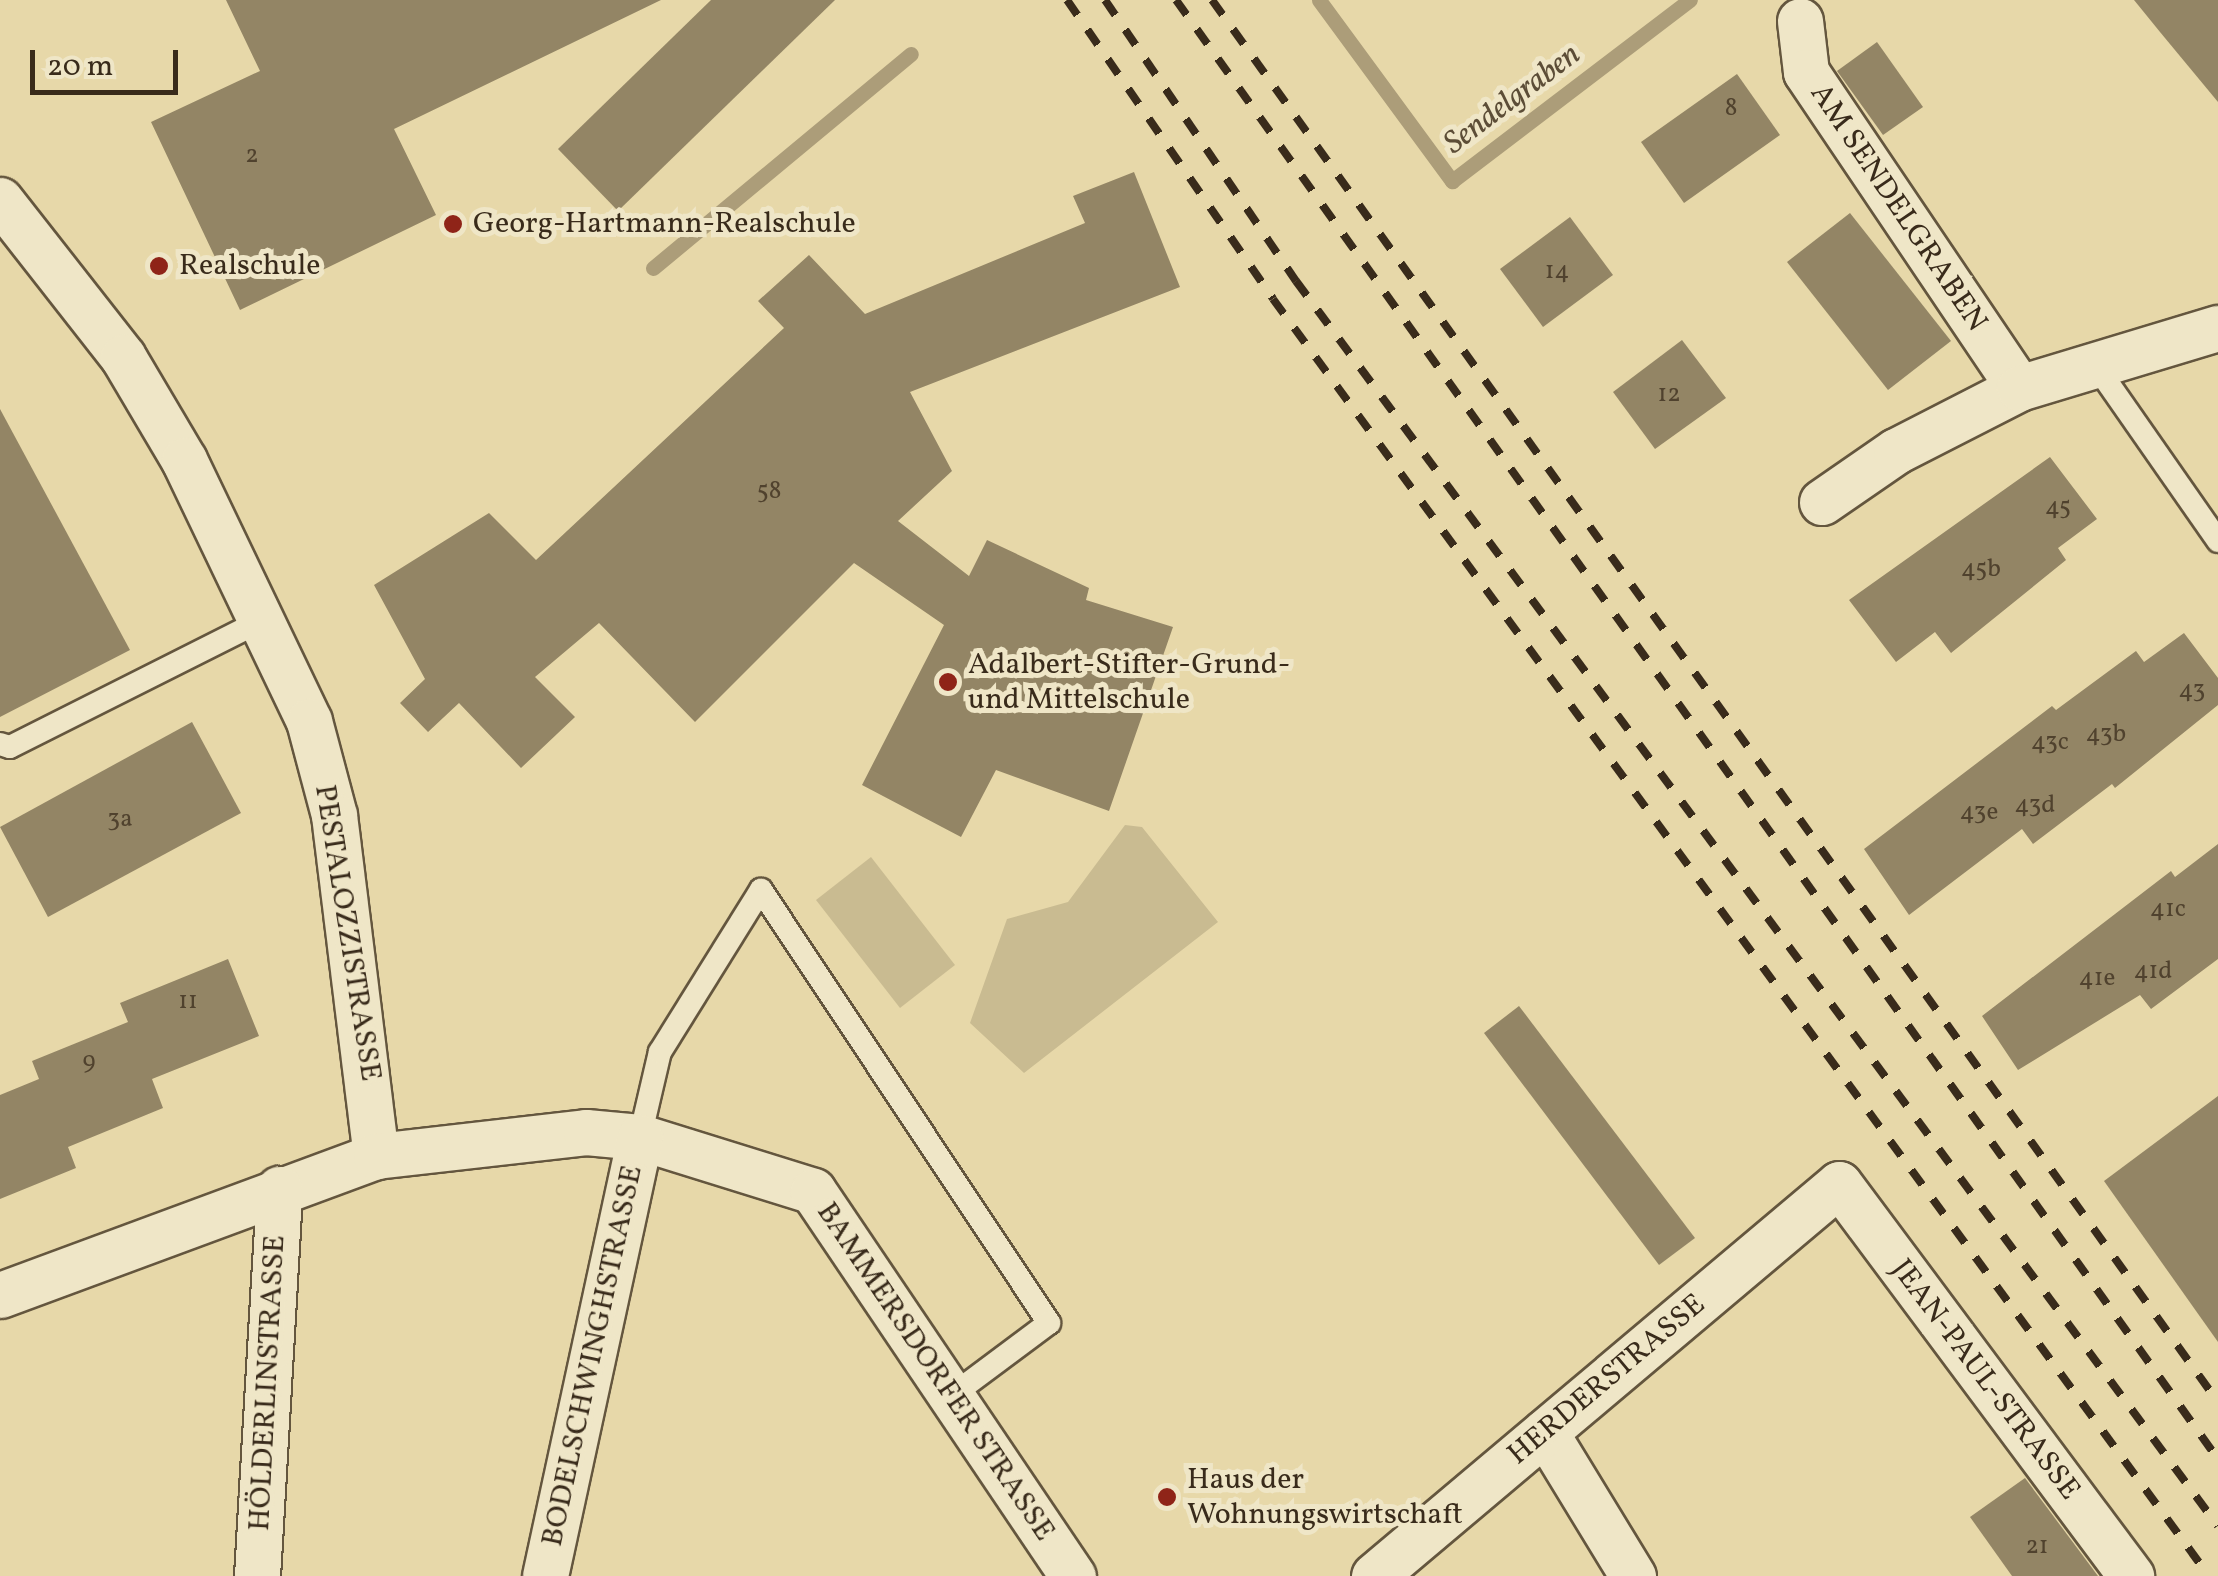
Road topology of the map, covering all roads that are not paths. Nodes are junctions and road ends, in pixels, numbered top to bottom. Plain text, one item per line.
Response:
1 (1800, 21) dead end
2 (1, 203) edge
3 (2218, 328) edge
4 (2094, 363) junction
5 (2018, 388) junction
6 (1822, 502) dead end
7 (2218, 541) edge
8 (264, 618) junction
9 (0, 744) edge
10 (640, 1137) junction
11 (376, 1156) junction
12 (1838, 1184) joint
13 (278, 1190) junction
14 (0, 1295) edge
15 (950, 1396) junction
16 (1544, 1432) junction
17 (257, 1576) edge
18 (546, 1576) edge
19 (1073, 1576) edge
20 (1374, 1576) edge
21 (1634, 1576) edge
22 (2132, 1576) edge

1 - 5 street, AM SENDELGRABEN
2 - 8 street, PESTALOZZISTRASSE
3 - 4 street
4 - 5 street
4 - 7 lane
5 - 6 street
8 - 9 lane
8 - 11 street, PESTALOZZISTRASSE
10 - 11 street, BAMMERSDORFER STRASSE
10 - 15 street, BAMMERSDORFER STRASSE
10 - 15 lane
10 - 18 street, BODELSCHWINGHSTRASSE
11 - 13 street, BAMMERSDORFER STRASSE
12 - 16 street, HERDERSTRASSE
12 - 22 street, JEAN-PAUL-STRASSE
13 - 14 street, BAMMERSDORFER STRASSE
13 - 17 street, HÖLDERLINSTRASSE
15 - 19 street, BAMMERSDORFER STRASSE
16 - 20 street, HERDERSTRASSE
16 - 21 street

